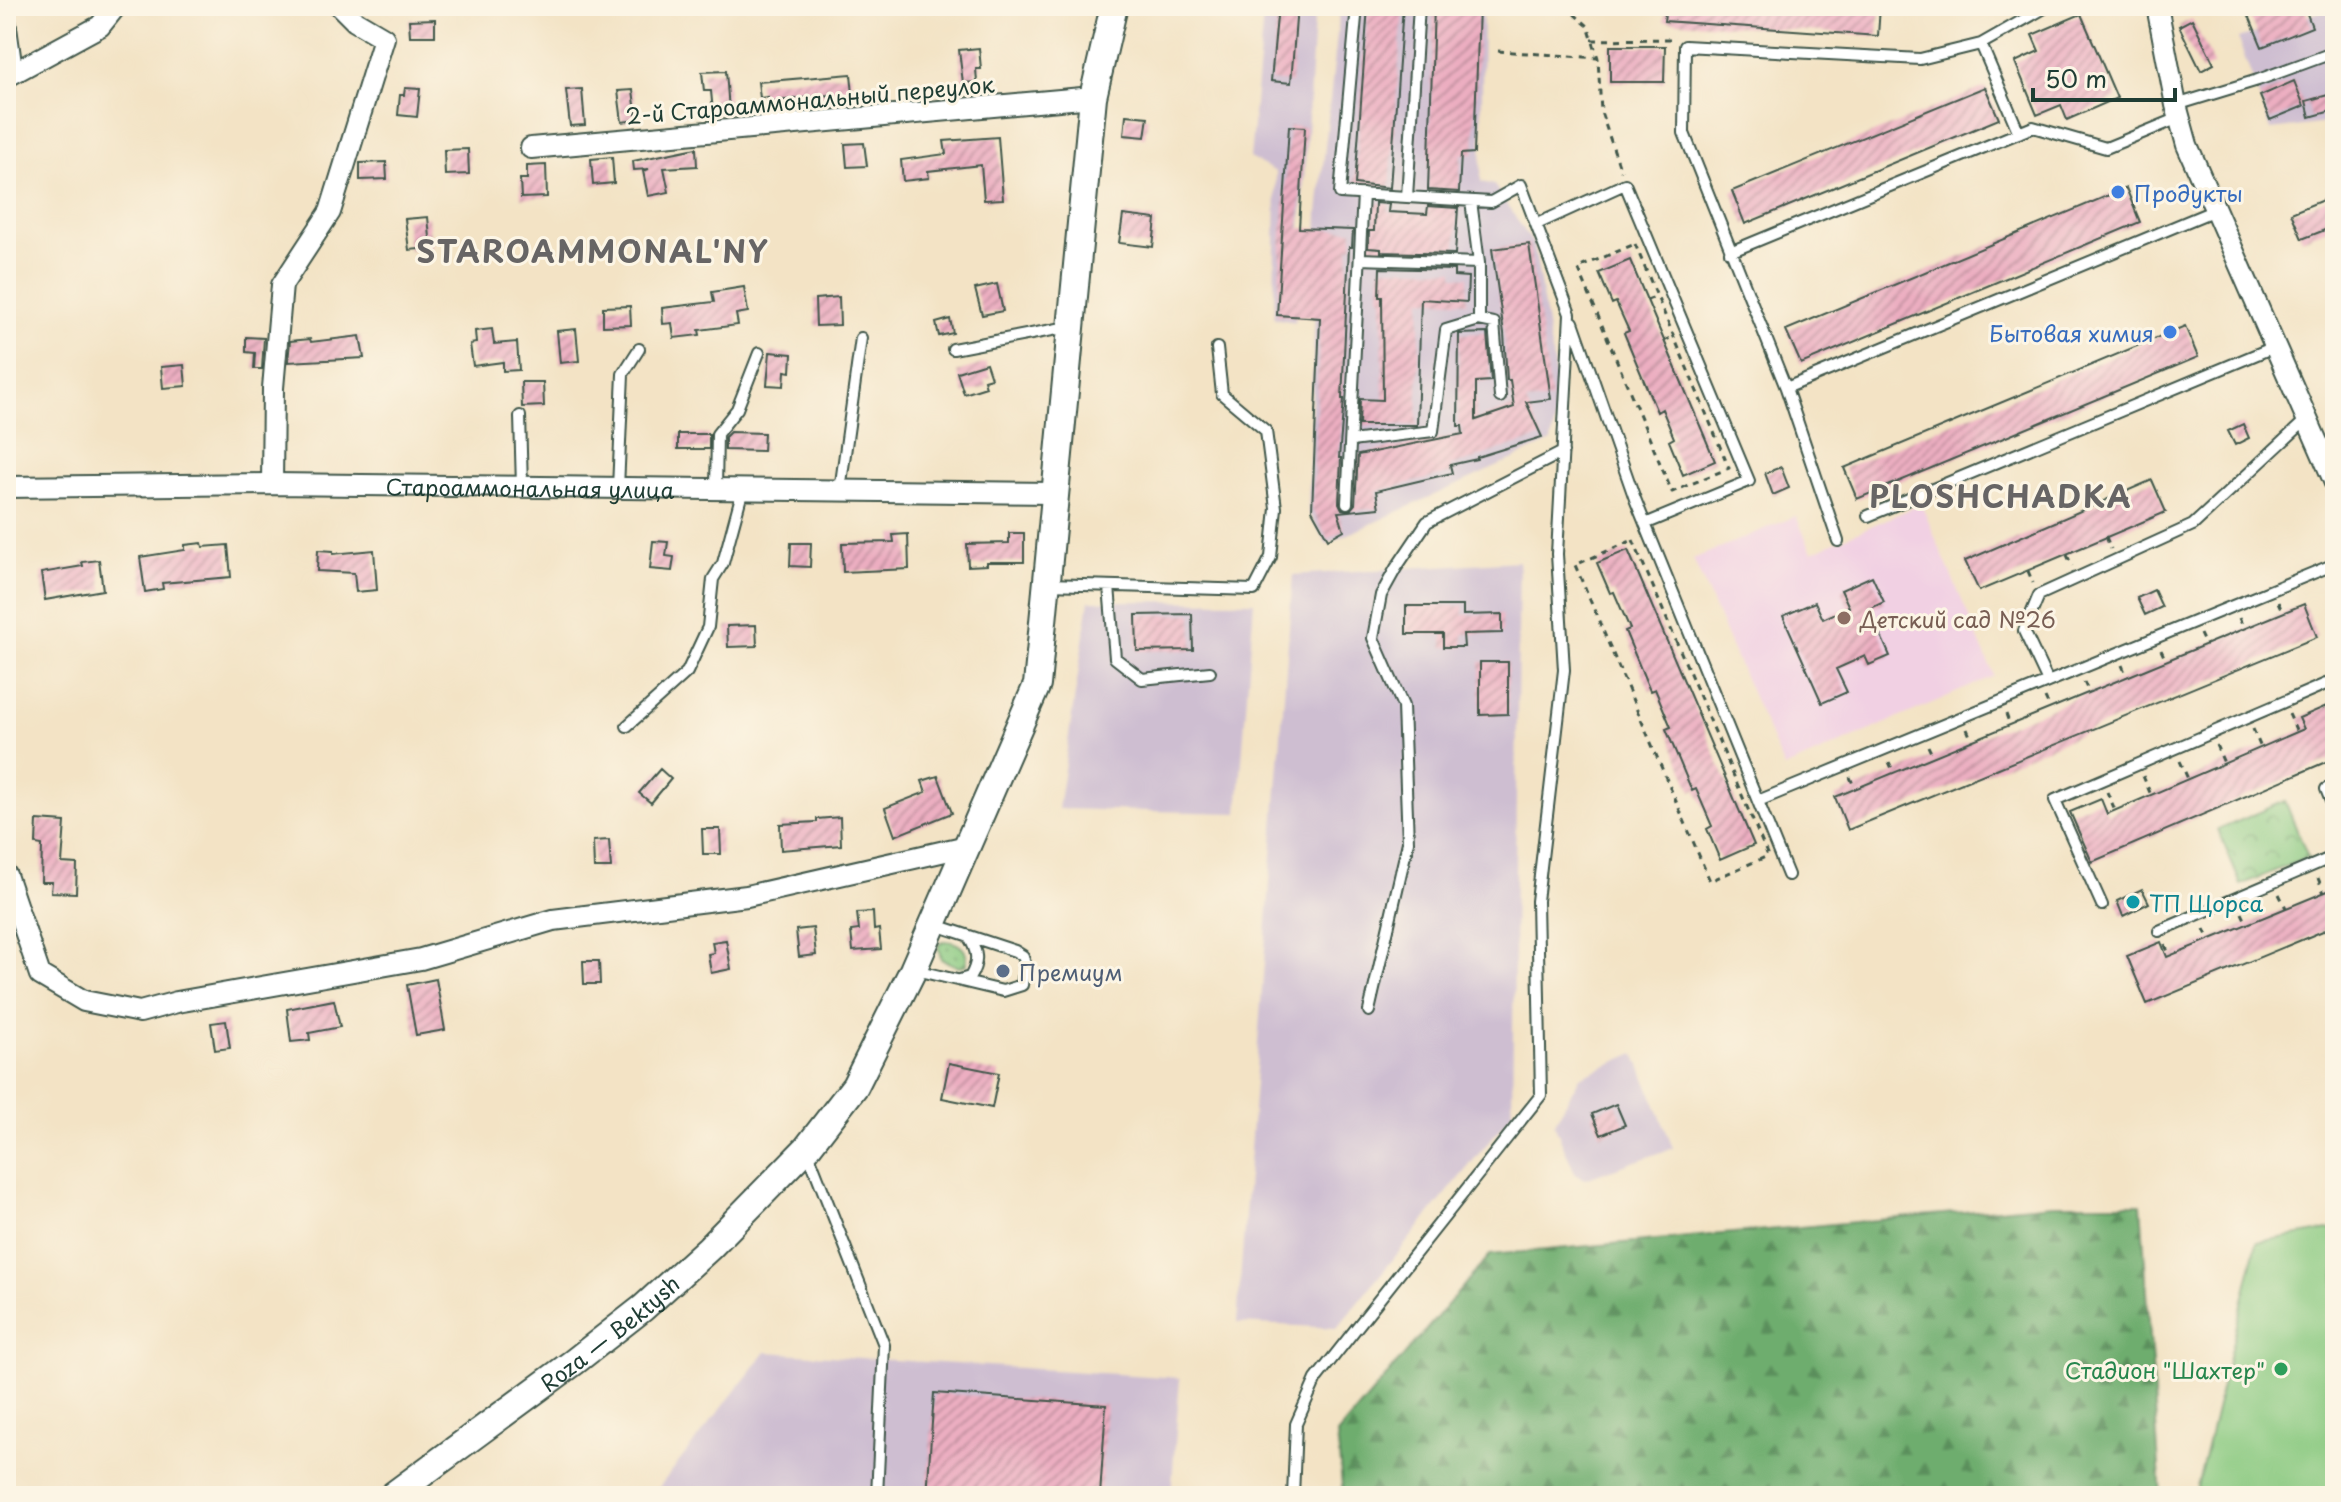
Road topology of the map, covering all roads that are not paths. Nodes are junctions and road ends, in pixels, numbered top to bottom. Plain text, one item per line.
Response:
1 (8, 6) edge
2 (116, 6) edge
3 (340, 6) edge
4 (1114, 6) edge
5 (1357, 6) edge
6 (1419, 6) edge
7 (2048, 6) edge
8 (2157, 6) edge
9 (1981, 44) junction
10 (2335, 52) edge
11 (12, 74) edge
12 (1093, 97) junction
13 (2177, 111) junction
14 (2019, 133) junction
15 (531, 148) dead end
16 (1363, 194) junction
17 (1407, 197) junction
18 (1471, 201) junction
19 (2215, 210) junction
20 (1537, 224) junction
21 (1730, 252) junction
22 (1360, 259) junction
23 (1479, 263) junction
24 (1570, 314) junction
25 (1479, 320) junction
26 (1070, 326) junction
27 (861, 338) dead end
28 (2274, 347) junction
29 (1217, 348) dead end
30 (639, 349) dead end
31 (953, 349) dead end
32 (759, 353) dead end
33 (1786, 388) junction
34 (1500, 397) dead end
35 (520, 416) dead end
36 (2307, 419) junction
37 (1351, 441) junction
38 (1563, 452) junction
39 (2335, 483) edge
40 (272, 484) junction
41 (6, 487) edge
42 (522, 487) junction
43 (618, 488) junction
44 (716, 489) junction
45 (743, 489) junction
46 (840, 490) junction
47 (1054, 493) junction
48 (1347, 503) dead end
49 (1868, 516) dead end
50 (1645, 524) junction
51 (1838, 541) dead end
52 (2335, 564) edge
53 (1046, 584) junction
54 (1109, 586) junction
55 (1210, 672) dead end
56 (2335, 680) edge
57 (2048, 682) junction
58 (627, 726) dead end
59 (2335, 785) edge
60 (1758, 801) junction
61 (2335, 811) edge
62 (967, 846) junction
63 (2335, 856) edge
64 (6, 875) edge
65 (1788, 875) dead end
66 (2102, 905) dead end
67 (933, 924) junction
68 (2159, 931) dead end
69 (967, 935) junction
70 (913, 970) junction
71 (958, 980) junction
72 (1369, 1011) dead end
73 (807, 1148) junction
74 (392, 1496) edge
75 (877, 1496) edge
76 (1293, 1496) edge

1 - 11 lane
2 - 11 street
3 - 40 street
4 - 12 street
5 - 16 lane
6 - 17 lane
7 - 9 lane
8 - 13 street
9 - 14 lane
9 - 21 lane
10 - 13 lane
12 - 15 street, 2-й Староаммональный переулок
12 - 26 street
13 - 14 lane
13 - 19 street
14 - 21 lane
16 - 17 lane
16 - 22 lane
17 - 18 lane
18 - 20 lane
18 - 23 lane
19 - 28 street
19 - 33 lane
20 - 24 lane
20 - 50 lane
21 - 33 lane
22 - 23 lane
22 - 37 lane
23 - 25 lane
24 - 38 lane
24 - 50 lane
25 - 34 lane
25 - 37 lane
26 - 31 lane
26 - 47 street
27 - 46 lane
28 - 36 street
28 - 49 lane
29 - 54 lane
30 - 43 lane
32 - 44 lane
33 - 51 lane
35 - 42 lane
36 - 39 street
36 - 57 lane
37 - 48 lane
38 - 72 lane
38 - 76 lane
40 - 41 street, Староаммональная улица
40 - 42 street, Староаммональная улица
42 - 43 street, Староаммональная улица
43 - 44 street, Староаммональная улица
44 - 45 street, Староаммональная улица
45 - 46 street, Староаммональная улица
45 - 58 lane
46 - 47 street, Староаммональная улица
47 - 53 street
50 - 60 lane
52 - 57 lane
53 - 54 lane
53 - 62 street
54 - 55 lane
56 - 66 lane
57 - 60 lane
59 - 61 lane
60 - 65 lane
62 - 64 street
62 - 67 street
63 - 68 lane
67 - 69 lane
67 - 70 street
69 - 71 lane
69 - 71 lane
70 - 71 lane
70 - 73 street
73 - 74 street, Roza — Bektysh
73 - 75 lane

